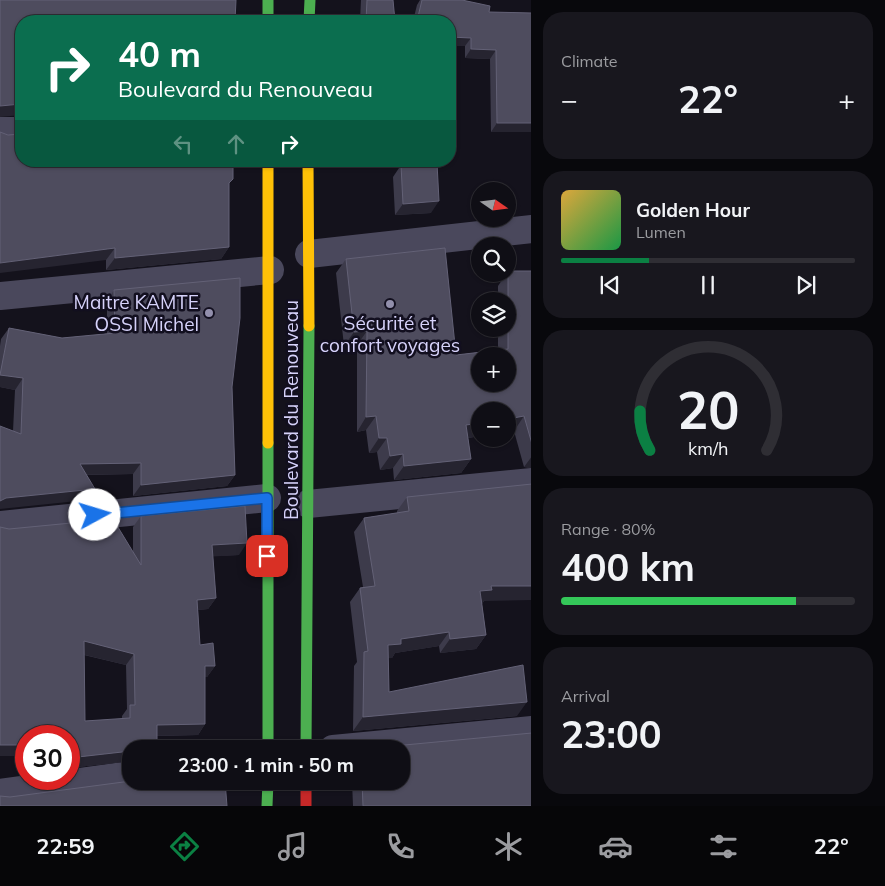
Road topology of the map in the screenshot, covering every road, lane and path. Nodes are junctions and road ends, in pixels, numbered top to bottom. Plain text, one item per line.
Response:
1 (268, 0) edge
2 (310, 0) edge
3 (268, 15) edge
4 (309, 15) edge
5 (0, 131) edge
6 (15, 131) edge
7 (268, 167) edge
8 (308, 167) edge
9 (531, 229) edge
10 (310, 254) junction
11 (270, 270) junction
12 (0, 296) edge
13 (531, 482) edge
14 (267, 498) junction
15 (308, 504) junction
16 (0, 525) edge
17 (531, 730) edge
18 (268, 740) edge
19 (306, 740) edge
20 (410, 742) edge
21 (122, 776) edge
22 (268, 790) edge
23 (306, 790) edge
24 (0, 793) edge
25 (267, 806) edge
26 (306, 806) edge

1 - 3 main road
2 - 4 main road
5 - 6 street
7 - 11 main road, Boulevard du Renouveau
8 - 10 main road, Boulevard du Renouveau
9 - 10 street
10 - 15 main road, Boulevard du Renouveau
11 - 12 street
11 - 14 main road, Boulevard du Renouveau
13 - 15 street
14 - 16 street
14 - 18 main road, Boulevard du Renouveau
15 - 19 main road, Boulevard du Renouveau
17 - 20 street
21 - 24 street
22 - 25 main road
23 - 26 main road

